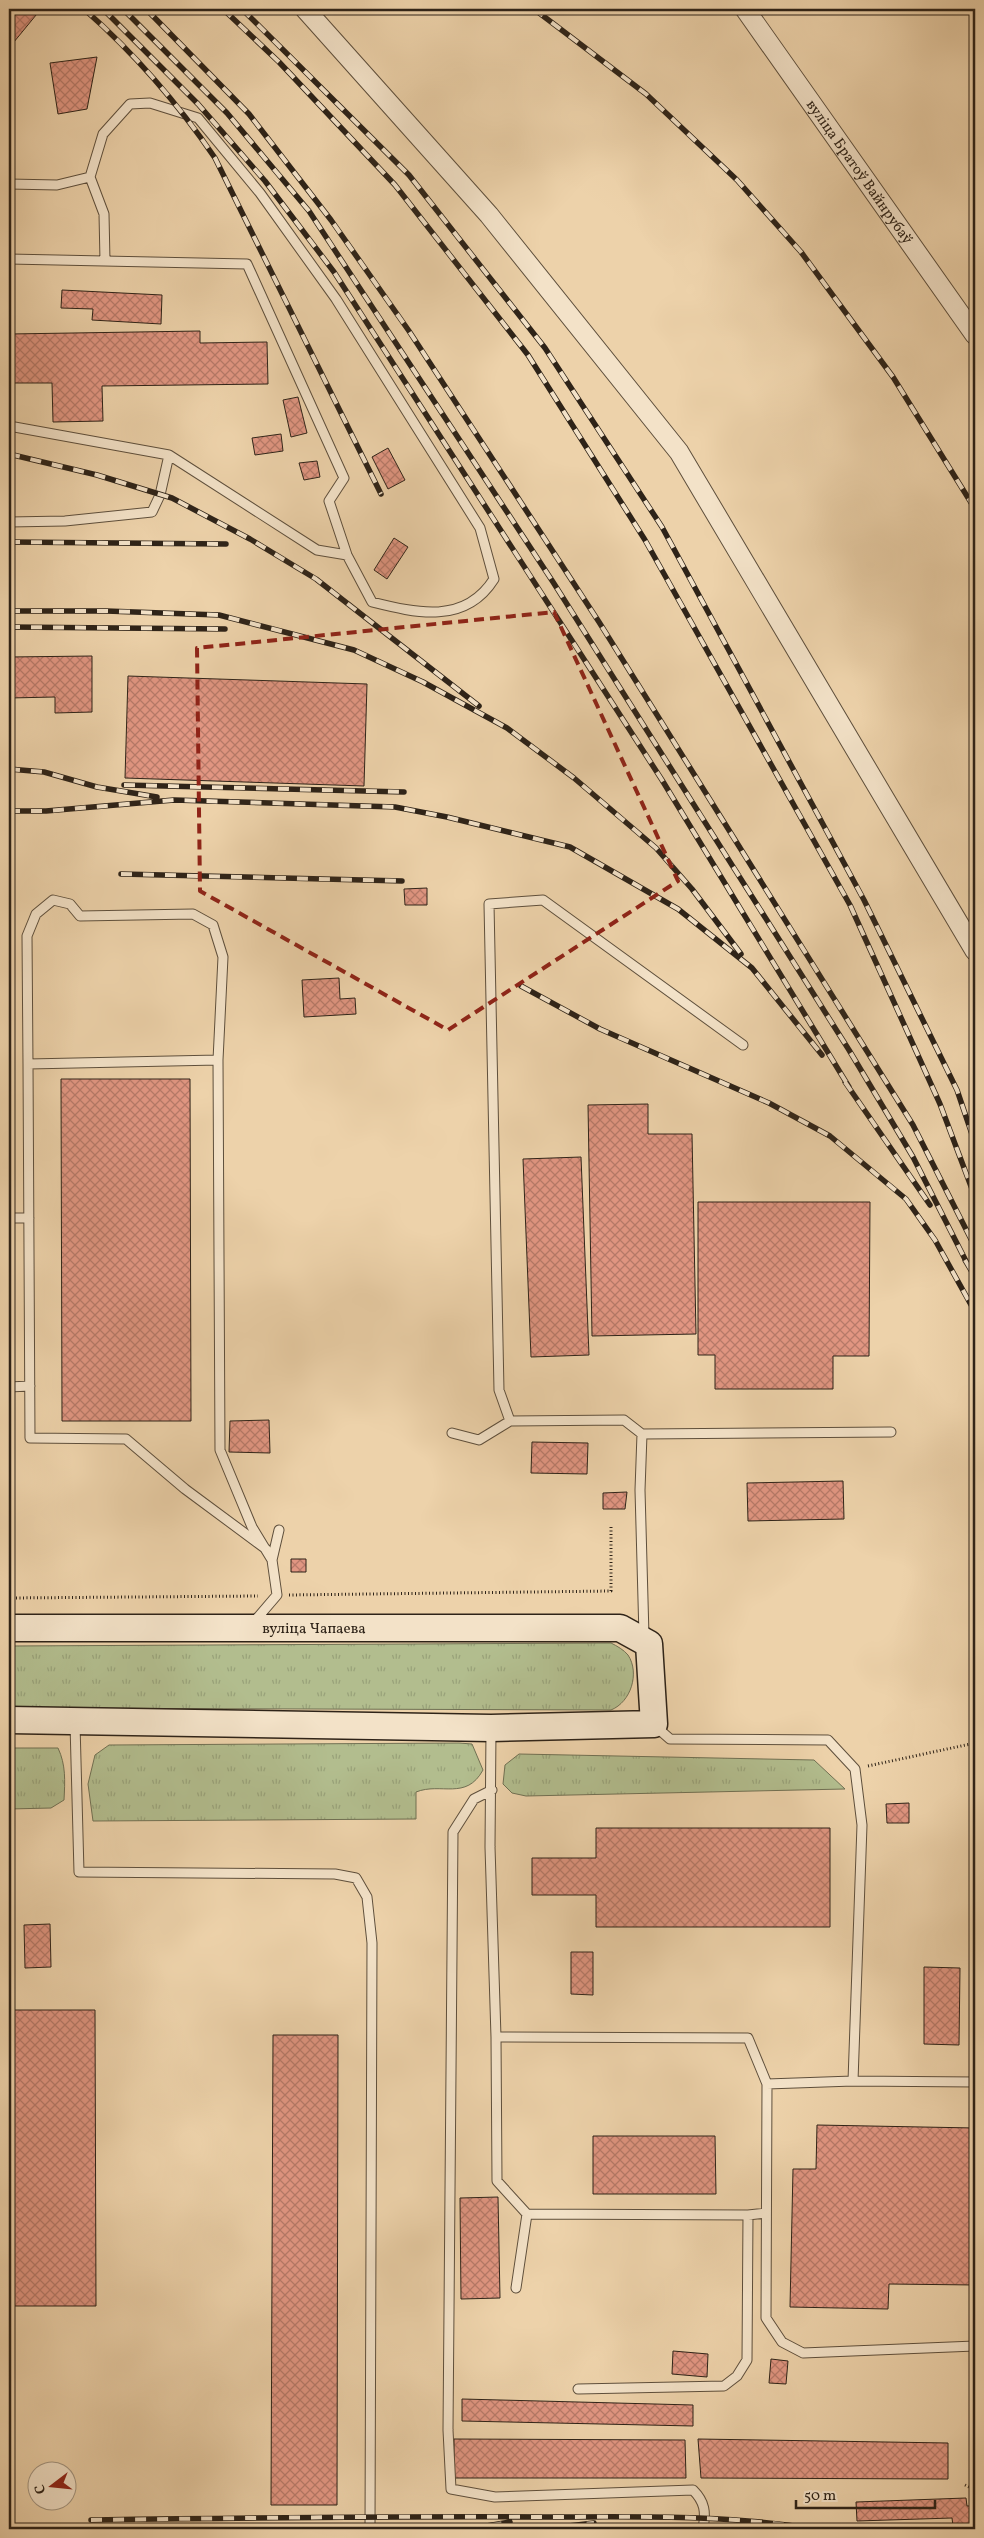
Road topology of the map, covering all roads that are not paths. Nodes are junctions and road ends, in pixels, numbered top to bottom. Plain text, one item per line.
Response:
1 (304, 9) edge
2 (745, 9) edge
3 (90, 177) junction
4 (9, 184) edge
5 (9, 259) edge
6 (105, 262) junction
7 (975, 335) edge
8 (9, 426) edge
9 (169, 455) junction
10 (9, 522) edge
11 (347, 555) junction
12 (975, 951) edge
13 (743, 1045) dead end
14 (218, 1060) junction
15 (28, 1064) junction
16 (9, 1218) edge
17 (29, 1218) junction
18 (30, 1386) junction
19 (9, 1387) edge
20 (510, 1420) junction
21 (891, 1432) dead end
22 (452, 1433) dead end
23 (642, 1434) junction
24 (279, 1530) dead end
25 (266, 1549) junction
26 (272, 1560) junction
27 (250, 1627) junction
28 (9, 1628) edge
29 (644, 1642) junction
30 (9, 1720) edge
31 (75, 1721) junction
32 (654, 1724) junction
33 (491, 1728) junction
34 (492, 1790) junction
35 (496, 2036) junction
36 (853, 2081) junction
37 (975, 2082) edge
38 (768, 2084) junction
39 (766, 2213) junction
40 (527, 2214) junction
41 (748, 2215) junction
42 (516, 2288) dead end
43 (975, 2346) edge
44 (578, 2389) dead end
45 (370, 2529) edge
46 (703, 2529) edge

1 - 12 street
2 - 7 street, вуліца Братоў Вайнрубаў
3 - 4 lane
3 - 6 lane
3 - 11 lane
5 - 6 lane
6 - 11 lane
8 - 9 lane
9 - 10 lane
9 - 11 lane
13 - 20 lane
14 - 15 lane
14 - 15 lane
14 - 25 lane
15 - 17 lane
16 - 17 lane
17 - 18 lane
18 - 19 lane
18 - 25 lane
20 - 22 lane
20 - 23 lane
21 - 23 lane
23 - 29 lane
24 - 26 lane
25 - 26 lane
26 - 27 lane
27 - 28 street, вуліца Чапаева
27 - 29 street, вуліца Чапаева
29 - 32 street
30 - 31 street
31 - 33 street
31 - 45 lane
32 - 33 street
32 - 36 lane
33 - 34 lane
34 - 35 lane
34 - 46 lane
35 - 38 lane
35 - 40 lane
36 - 37 lane
36 - 38 lane
38 - 39 lane
39 - 41 lane
39 - 43 lane
40 - 41 lane
40 - 42 lane
41 - 44 lane

